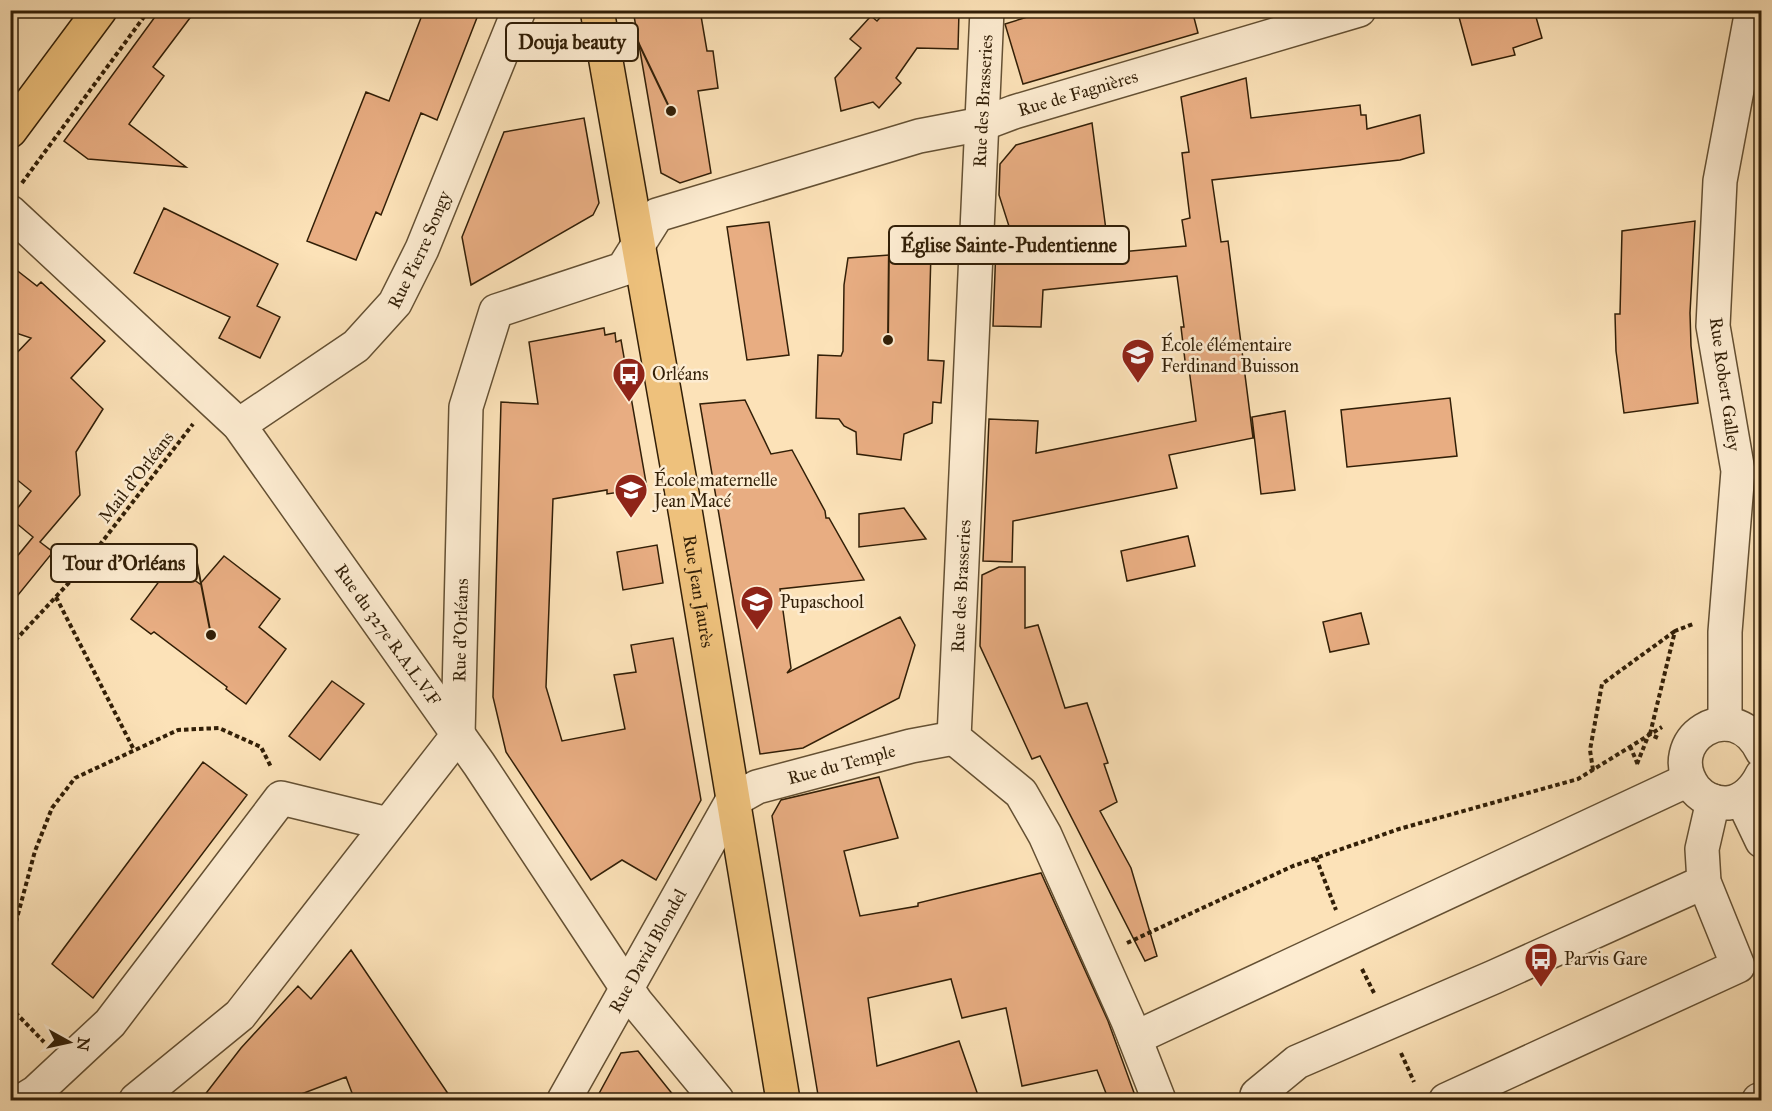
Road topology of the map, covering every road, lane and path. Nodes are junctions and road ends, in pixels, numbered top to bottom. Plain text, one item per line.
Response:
1 (100, 10) edge
2 (149, 10) edge
3 (519, 10) edge
4 (597, 10) edge
5 (987, 10) edge
6 (1359, 10) edge
7 (1752, 10) edge
8 (982, 123) junction
9 (10, 131) edge
10 (14, 200) edge
11 (657, 215) joint
12 (638, 245) junction
13 (212, 400) junction
14 (239, 425) junction
15 (56, 597) junction
16 (1700, 621) dead end
17 (1675, 632) junction
18 (10, 646) edge
19 (1669, 722) dead end
20 (1725, 723) junction
21 (1649, 734) junction
22 (458, 735) junction
23 (954, 738) junction
24 (134, 750) junction
25 (1761, 751) edge
26 (1593, 770) junction
27 (1688, 780) junction
28 (1739, 792) edge
29 (281, 798) junction
30 (732, 801) junction
31 (388, 824) junction
32 (1761, 841) edge
33 (1316, 858) junction
34 (1704, 882) junction
35 (1338, 917) dead end
36 (10, 944) edge
37 (1124, 945) dead end
38 (1359, 963) dead end
39 (627, 988) junction
40 (1374, 993) dead end
41 (1136, 1038) junction
42 (1401, 1053) dead end
43 (1414, 1082) dead end
44 (23, 1101) edge
45 (136, 1101) edge
46 (564, 1101) edge
47 (717, 1101) edge
48 (783, 1101) edge
49 (1159, 1101) edge
50 (1259, 1101) edge
51 (1446, 1101) edge

1 - 9 main road
2 - 10 path
3 - 14 street, Rue Pierre Songy
4 - 12 main road, Rue Jean Jaurès
5 - 8 street, Rue des Brasseries
6 - 8 street, Rue de Fagnières
7 - 20 street, Rue Robert Galley
8 - 11 street, Rue de Fagnières
8 - 23 street, Rue des Brasseries
10 - 13 street, Rue du 327e R.A.L.V.F
11 - 12 street, Rue d'Orléans
12 - 22 street, Rue d'Orléans
12 - 30 main road, Rue Jean Jaurès
13 - 14 street, Rue du 327e R.A.L.V.F
13 - 15 path, Mail d'Orléans
14 - 22 street, Rue du 327e R.A.L.V.F
15 - 18 path, Mail d'Orléans
15 - 24 path
16 - 17 path
17 - 21 path
17 - 26 path
19 - 21 path
20 - 25 street
20 - 27 street
21 - 26 path
22 - 31 street
22 - 39 street, Rue du 327e R.A.L.V.F
23 - 30 street, Rue du Temple
23 - 41 street
24 - 29 path
24 - 36 path
26 - 33 path
27 - 28 street
27 - 41 street
28 - 32 street
28 - 34 street
29 - 31 street
29 - 44 street
30 - 39 street, Rue David Blondel
30 - 48 main road, Rue Jean Jaurès
31 - 45 street
33 - 35 path
33 - 37 path
34 - 50 street
34 - 51 street
38 - 40 path
39 - 46 street, Rue David Blondel
39 - 47 street, Rue du 327e R.A.L.V.F
41 - 49 street
42 - 43 path

